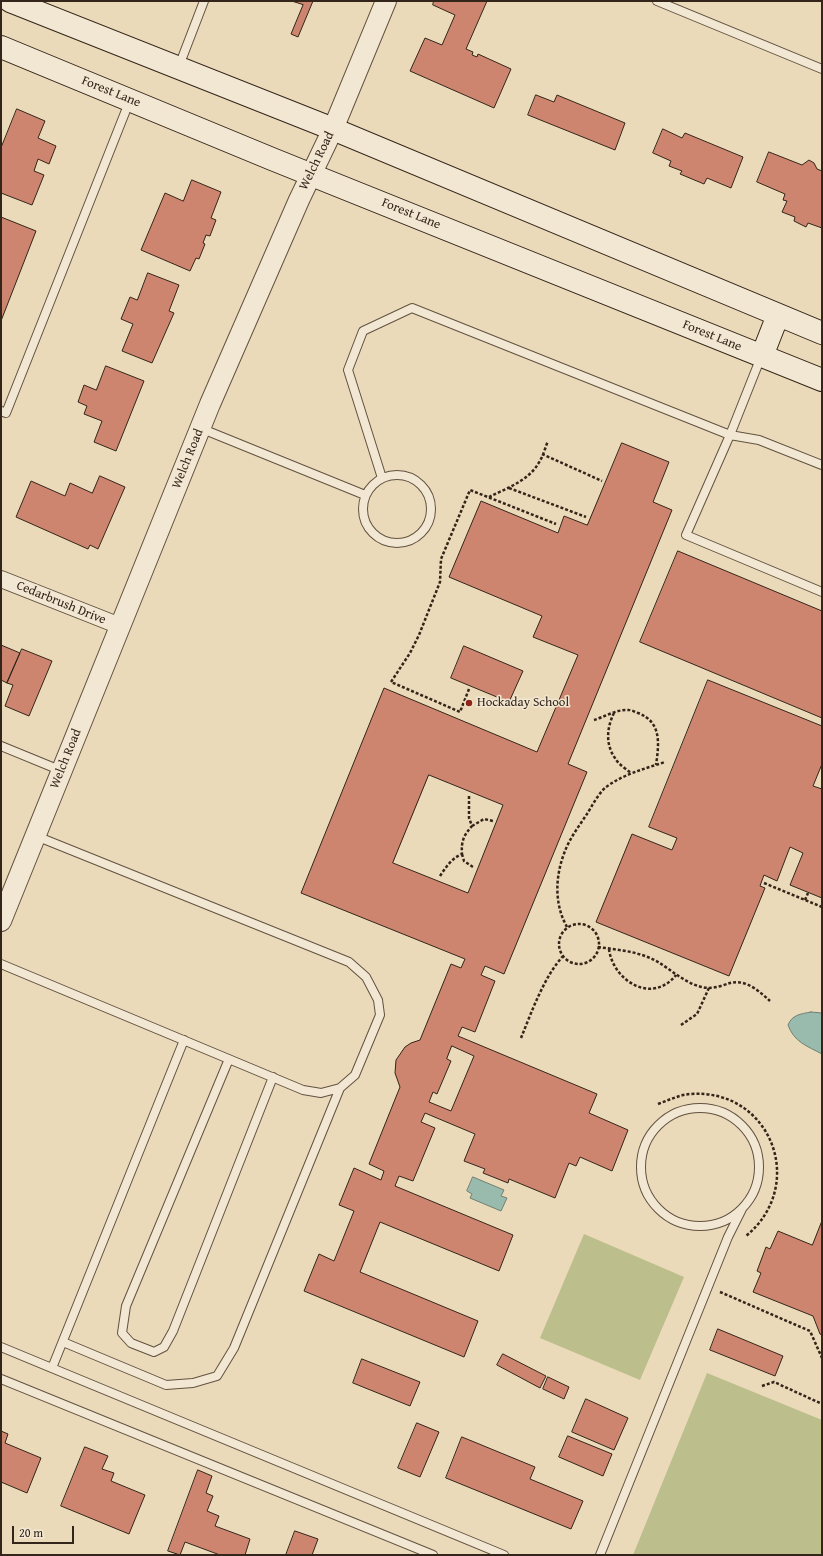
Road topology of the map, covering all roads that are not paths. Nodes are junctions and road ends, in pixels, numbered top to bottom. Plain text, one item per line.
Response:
1 (10, 1) edge
2 (204, 1) edge
3 (386, 1) edge
4 (657, 1) edge
5 (1, 47) edge
6 (178, 69) junction
7 (822, 69) edge
8 (130, 99) junction
9 (333, 130) junction
10 (312, 174) junction
11 (778, 315) junction
12 (822, 333) edge
13 (762, 356) junction
14 (822, 380) edge
15 (1, 411) edge
16 (200, 428) junction
17 (730, 435) junction
18 (822, 465) edge
19 (382, 478) junction
20 (365, 495) junction
21 (1, 578) edge
22 (822, 592) edge
23 (120, 626) junction
24 (1, 746) edge
25 (62, 771) junction
26 (36, 835) junction
27 (2, 914) edge
28 (1, 964) edge
29 (184, 1040) junction
30 (229, 1059) junction
31 (273, 1077) junction
32 (340, 1088) junction
33 (742, 1209) junction
34 (63, 1342) junction
35 (1, 1347) edge
36 (52, 1368) junction
37 (1, 1379) edge
38 (433, 1555) edge
39 (504, 1555) edge
40 (600, 1555) edge

1 - 6 main road
2 - 6 lane
3 - 9 street, Welch Road
4 - 7 lane
5 - 8 main road, Forest Lane
6 - 9 main road
8 - 10 main road, Forest Lane
8 - 15 lane
9 - 10 street, Welch Road
9 - 11 main road
10 - 13 main road, Forest Lane
10 - 16 street, Welch Road
11 - 12 main road
11 - 13 main road
13 - 14 main road, Forest Lane
13 - 17 lane
16 - 20 lane
16 - 23 street, Welch Road
17 - 18 lane
17 - 19 lane
17 - 22 lane
19 - 20 lane
19 - 20 lane
21 - 23 street, Cedarbrush Drive
23 - 25 street, Welch Road
24 - 25 lane
25 - 26 street, Welch Road
26 - 27 street, Welch Road
26 - 32 lane
28 - 29 lane
29 - 30 lane
29 - 34 lane
30 - 31 lane
30 - 31 lane
31 - 32 lane
32 - 34 lane
33 - 33 lane
33 - 40 lane
34 - 36 lane
35 - 36 lane
36 - 39 lane
37 - 38 lane

